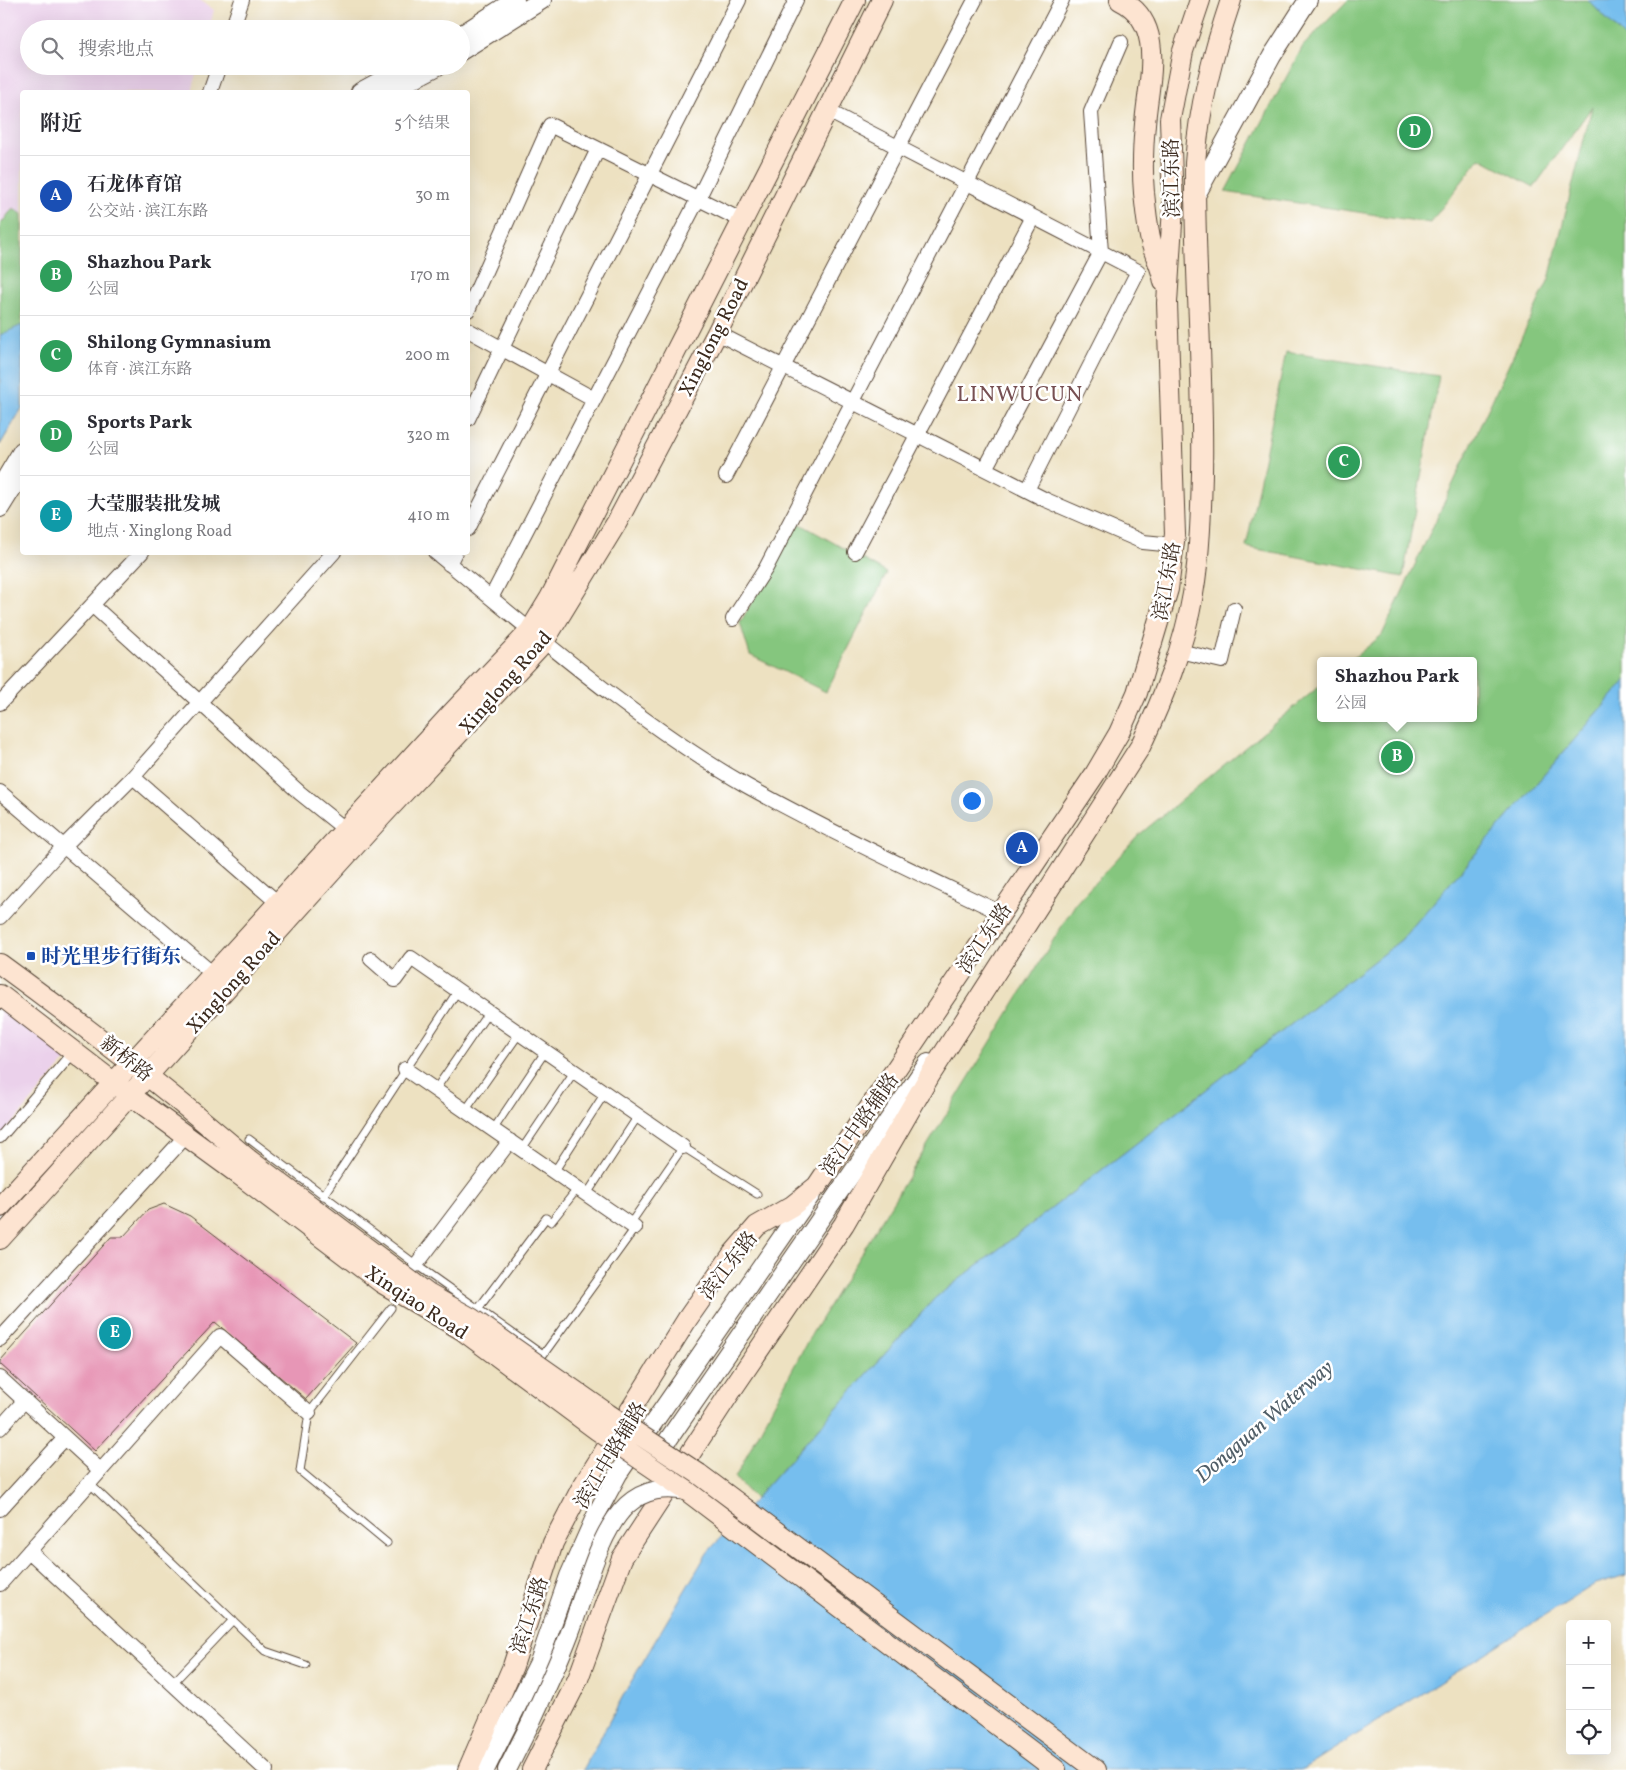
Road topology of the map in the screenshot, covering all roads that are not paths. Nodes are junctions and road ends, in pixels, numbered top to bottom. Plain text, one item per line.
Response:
1 (242, 0) edge
2 (515, 0) edge
3 (542, 0) edge
4 (739, 0) edge
5 (796, 0) edge
6 (855, 0) edge
7 (882, 0) edge
8 (975, 0) edge
9 (1062, 0) edge
10 (1120, 0) edge
11 (1200, 0) edge
12 (1231, 0) edge
13 (1308, 0) edge
14 (235, 20) edge
15 (470, 29) edge
16 (1121, 42) dead end
17 (470, 46) edge
18 (216, 75) edge
19 (391, 75) edge
20 (421, 75) edge
21 (211, 90) edge
22 (364, 90) edge
23 (392, 90) edge
24 (826, 110) junction
25 (897, 146) junction
26 (598, 149) junction
27 (651, 175) junction
28 (967, 183) junction
29 (698, 198) junction
30 (1194, 199) junction
31 (1033, 217) junction
32 (743, 221) junction
33 (1196, 243) junction
34 (1153, 248) junction
35 (1100, 252) junction
36 (1170, 262) junction
37 (1167, 303) junction
38 (470, 305) edge
39 (470, 331) edge
40 (717, 333) junction
41 (501, 349) junction
42 (784, 366) junction
43 (548, 374) junction
44 (594, 399) junction
45 (852, 401) junction
46 (470, 415) edge
47 (919, 435) junction
48 (20, 454) edge
49 (985, 469) junction
50 (20, 475) edge
51 (726, 476) dead end
52 (0, 488) edge
53 (1028, 490) junction
54 (0, 508) edge
55 (470, 525) edge
56 (1174, 545) junction
57 (855, 552) dead end
58 (139, 555) edge
59 (331, 555) edge
60 (452, 558) edge
61 (492, 598) junction
62 (92, 605) junction
63 (1234, 609) dead end
64 (734, 619) dead end
65 (537, 637) junction
66 (1179, 651) junction
67 (201, 701) junction
68 (0, 702) edge
69 (133, 776) junction
70 (0, 792) edge
71 (346, 830) junction
72 (64, 846) junction
73 (278, 904) junction
74 (1002, 913) junction
75 (0, 917) edge
76 (372, 959) dead end
77 (0, 964) edge
78 (213, 974) junction
79 (987, 982) junction
80 (457, 992) junction
81 (0, 995) edge
82 (488, 1013) junction
83 (519, 1034) junction
84 (545, 1052) junction
85 (69, 1058) dead end
86 (132, 1062) junction
87 (405, 1070) junction
88 (574, 1072) junction
89 (148, 1075) junction
90 (113, 1082) junction
91 (435, 1090) junction
92 (605, 1093) junction
93 (130, 1095) junction
94 (465, 1111) junction
95 (638, 1116) junction
96 (493, 1130) junction
97 (185, 1137) junction
98 (0, 1138) edge
99 (510, 1141) junction
100 (683, 1147) junction
101 (522, 1150) junction
102 (245, 1157) junction
103 (554, 1172) junction
104 (817, 1186) junction
105 (582, 1191) junction
106 (757, 1194) dead end
107 (323, 1196) junction
108 (0, 1207) edge
109 (632, 1226) junction
110 (0, 1239) edge
111 (416, 1265) junction
112 (391, 1308) dead end
113 (478, 1309) junction
114 (0, 1339) edge
115 (0, 1378) edge
116 (25, 1400) junction
117 (309, 1413) junction
118 (0, 1428) edge
119 (65, 1438) junction
120 (637, 1446) junction
121 (656, 1458) junction
122 (100, 1470) junction
123 (89, 1483) junction
124 (687, 1491) junction
125 (0, 1508) edge
126 (387, 1543) dead end
127 (29, 1551) junction
128 (0, 1584) edge
129 (233, 1620) junction
130 (306, 1665) dead end
131 (172, 1684) junction
132 (266, 1770) edge
133 (468, 1770) edge
134 (484, 1770) edge
135 (507, 1770) edge
136 (532, 1770) edge
137 (1056, 1770) edge
138 (1096, 1770) edge

1 - 14 street
2 - 15 street
3 - 17 street
4 - 27 street
5 - 29 street
6 - 32 main road, Xinglong Road
7 - 24 main road, Xinglong Road
8 - 25 street
9 - 28 street
10 - 34 main road
11 - 36 main road, 滨江东路
12 - 30 main road, 滨江东路
13 - 30 street
16 - 35 street
18 - 21 street
19 - 22 street
20 - 23 street
24 - 25 street
24 - 40 main road, Xinglong Road
25 - 28 street
25 - 42 street
26 - 27 street
26 - 38 street
26 - 41 street
27 - 29 street
27 - 43 street
28 - 31 street
28 - 45 street
29 - 32 street
29 - 44 street
30 - 33 main road, 滨江东路
31 - 35 street
31 - 47 street
32 - 65 main road, Xinglong Road
33 - 36 main road
33 - 66 main road, 滨江东路
34 - 36 main road
34 - 37 main road
35 - 49 street
35 - 53 street
36 - 37 main road, 滨江东路
37 - 56 main road, 滨江东路
39 - 41 street
40 - 42 street
40 - 65 main road, Xinglong Road
41 - 43 street
41 - 46 street
42 - 45 street
42 - 51 street
43 - 44 street
43 - 55 street
44 - 61 street
45 - 47 street
45 - 64 street
47 - 49 street
47 - 57 street
48 - 52 street
49 - 53 street
50 - 54 street
53 - 56 street
56 - 74 main road, 滨江东路
58 - 62 street
59 - 67 street
60 - 61 street
61 - 65 street
62 - 67 street
62 - 68 street
63 - 66 street
65 - 71 main road, Xinglong Road
65 - 74 street
65 - 89 main road, Xinglong Road
66 - 79 main road, 滨江东路
67 - 69 street
67 - 71 street
69 - 72 street
69 - 73 street
70 - 72 street
71 - 73 main road, Xinglong Road
72 - 75 street
72 - 78 street
73 - 78 main road, Xinglong Road
74 - 104 main road, 滨江东路
76 - 80 street
77 - 86 main road, 新桥路
78 - 86 main road, Xinglong Road
79 - 121 street, 滨江中路辅路
79 - 136 main road, 滨江东路
80 - 82 street
80 - 87 lane
81 - 90 main road, 新桥路
82 - 83 street
82 - 91 lane
83 - 84 street
83 - 94 lane
84 - 88 street
84 - 96 lane
85 - 98 street
86 - 89 main road, 新桥路
86 - 90 main road, Xinglong Road
87 - 91 street
87 - 107 lane
88 - 92 street
88 - 101 lane
89 - 93 main road, Xinglong Road
89 - 102 main road, 新桥路
90 - 93 main road, 新桥路
90 - 108 main road, Xinglong Road
91 - 94 street
92 - 95 street
92 - 103 lane
93 - 97 main road, 新桥路
93 - 110 main road, Xinglong Road
94 - 96 street
95 - 100 street
95 - 105 lane
96 - 99 street
97 - 102 main road, 新桥路
97 - 114 street
99 - 101 street
99 - 111 street
100 - 106 lane
100 - 109 lane
101 - 103 street
102 - 107 lane
102 - 120 main road, Xinqiao Road, bridge
103 - 105 street
104 - 120 street, 滨江中路辅路
104 - 133 main road, 滨江东路
105 - 109 street
105 - 113 lane
107 - 111 lane
109 - 113 lane
111 - 113 lane
112 - 117 lane
115 - 116 street
116 - 118 street
116 - 119 street
117 - 122 street
117 - 126 lane
119 - 122 street
119 - 125 street
120 - 121 main road, Xinqiao Road, bridge
120 - 134 street, 滨江中路辅路
121 - 124 main road, bridge
121 - 138 main road, bridge
122 - 123 street
123 - 127 street
123 - 129 lane
124 - 135 street, 滨江中路辅路, bridge
124 - 137 main road
127 - 128 street
127 - 131 street
129 - 130 lane
129 - 131 lane
131 - 132 street

